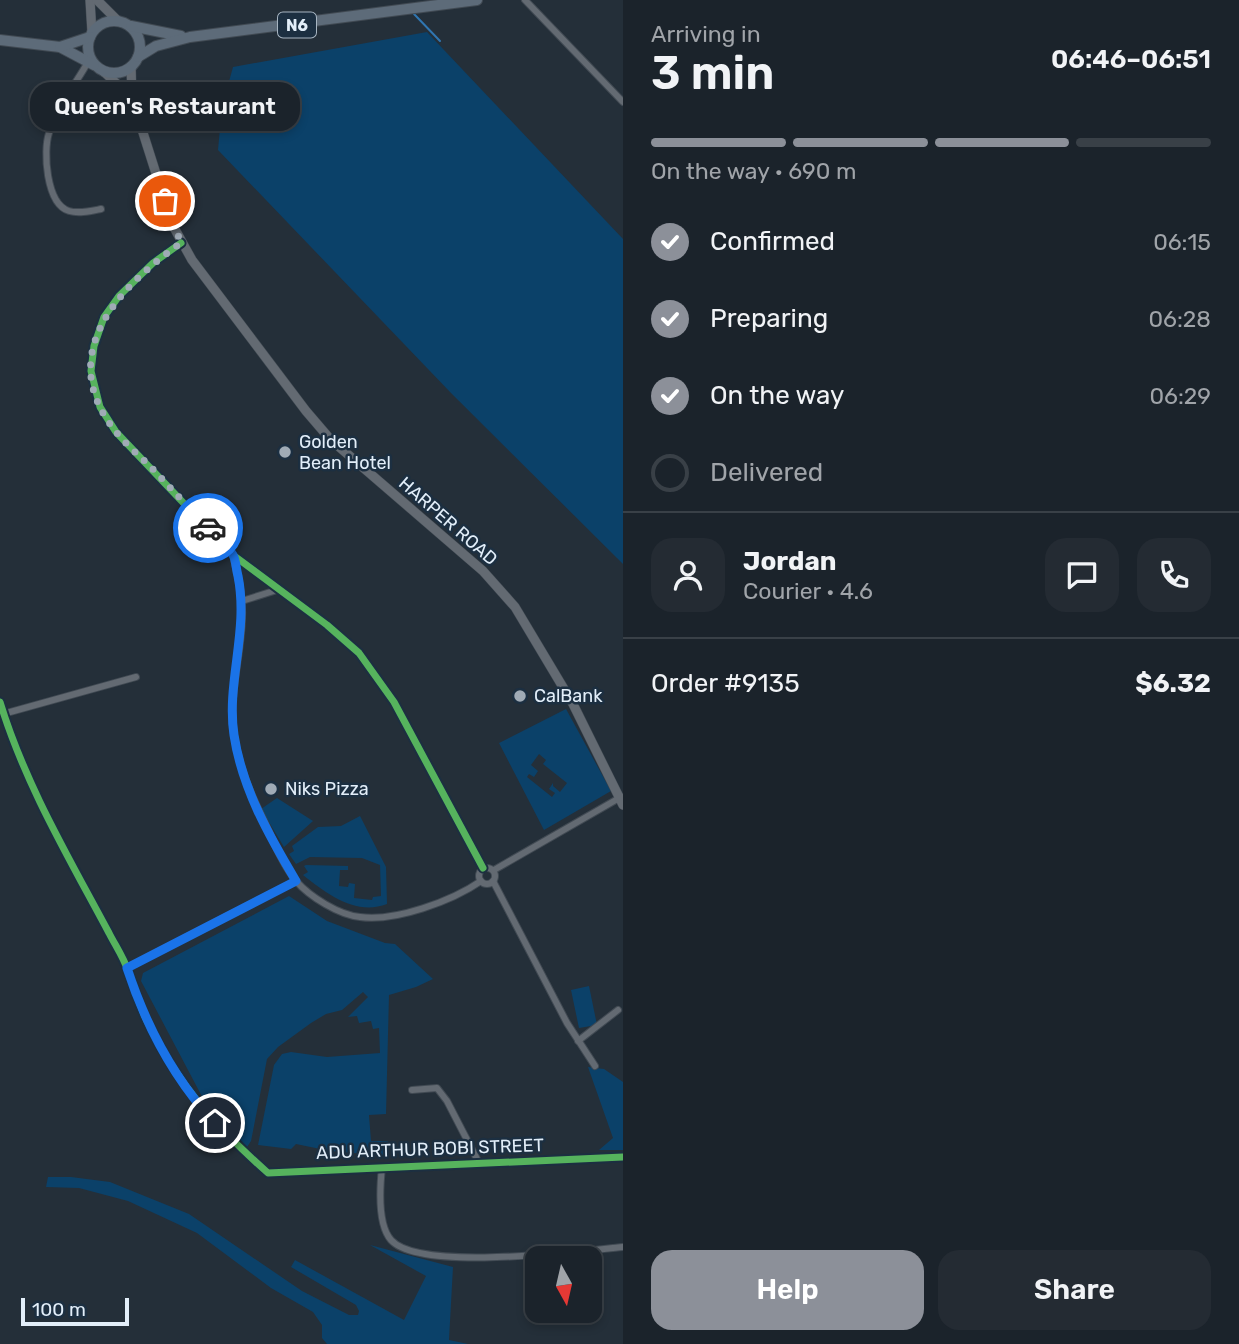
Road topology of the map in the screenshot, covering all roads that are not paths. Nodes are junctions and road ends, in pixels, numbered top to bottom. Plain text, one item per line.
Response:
1 (90, 0) edge
2 (97, 0) edge
3 (477, 0) edge
4 (526, 0) edge
5 (123, 24) junction
6 (91, 35) junction
7 (190, 37) junction
8 (0, 40) edge
9 (60, 47) junction
10 (134, 62) junction
11 (96, 66) junction
12 (131, 98) junction
13 (623, 103) edge
14 (101, 209) dead end
15 (181, 243) junction
16 (233, 555) junction
17 (280, 589) junction
18 (242, 601) junction
19 (136, 677) dead end
20 (0, 702) edge
21 (4, 714) junction
22 (622, 800) edge
23 (483, 868) junction
24 (494, 870) junction
25 (296, 881) junction
26 (481, 881) junction
27 (494, 881) junction
28 (127, 968) junction
29 (618, 1010) dead end
30 (578, 1041) junction
31 (595, 1066) dead end
32 (412, 1090) dead end
33 (623, 1157) edge
34 (479, 1163) junction
35 (382, 1167) junction
36 (623, 1247) edge

1 - 6 main road
2 - 5 main road
3 - 7 highway, N6
4 - 13 street
5 - 6 highway
5 - 7 highway, N6
5 - 10 highway
6 - 9 highway
6 - 11 highway
7 - 10 highway, N6
8 - 9 highway
9 - 11 highway
10 - 11 highway, N6
10 - 12 main road, HARPER ROAD
11 - 12 main road, HARPER ROAD
11 - 14 street
12 - 15 main road, HARPER ROAD
15 - 16 street
15 - 22 main road, HARPER ROAD
16 - 17 street
16 - 18 street
17 - 18 street
17 - 23 street
18 - 25 street
19 - 21 street
20 - 21 street, ADU ARTHUR BOBI STREET
21 - 28 street, ADU ARTHUR BOBI STREET
22 - 24 street
23 - 24 street
23 - 26 street
24 - 27 street
25 - 26 street
25 - 28 street
26 - 27 street
27 - 30 street
28 - 35 street, ADU ARTHUR BOBI STREET
29 - 30 street
30 - 31 street
32 - 34 street
33 - 34 street, ADU ARTHUR BOBI STREET
34 - 35 street, ADU ARTHUR BOBI STREET
35 - 36 street

